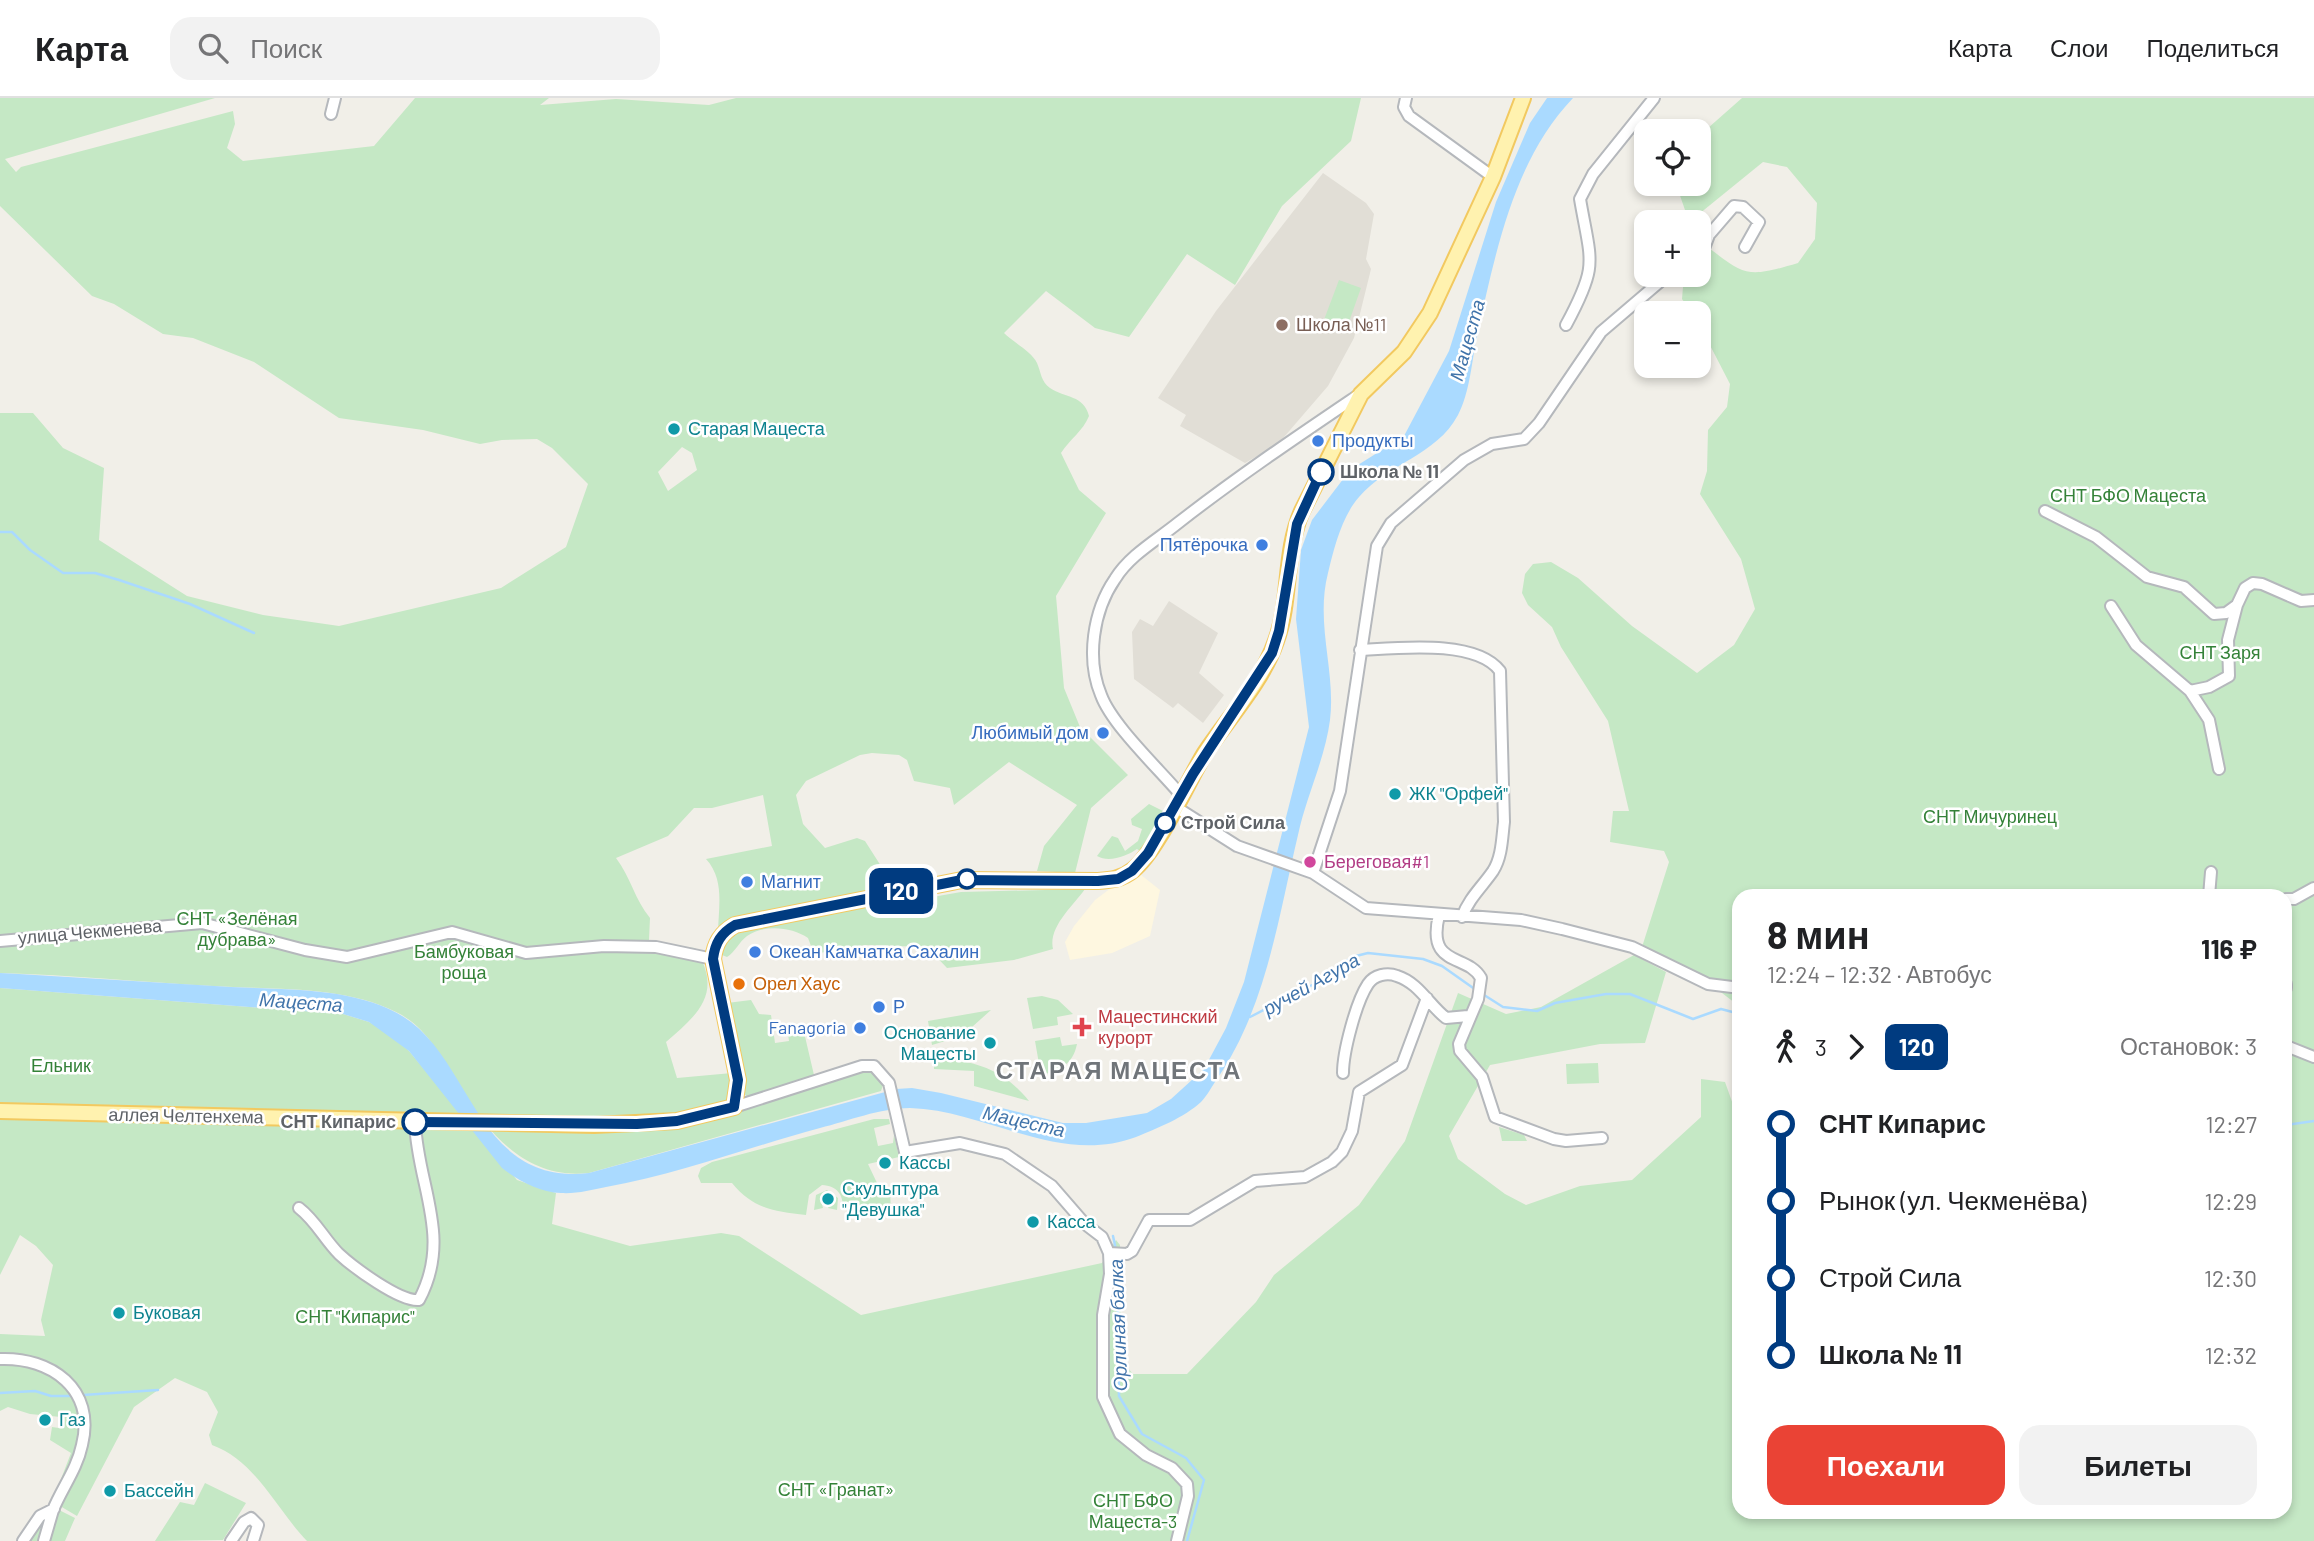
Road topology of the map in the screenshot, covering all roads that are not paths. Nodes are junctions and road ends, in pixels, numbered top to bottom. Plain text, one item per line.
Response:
1 (335, 98) edge
2 (1406, 98) edge
3 (1523, 98) edge
4 (1654, 98) edge
5 (331, 114) dead end
6 (1493, 177) junction
7 (1711, 233) edge
8 (1745, 247) dead end
9 (1654, 287) edge
10 (1566, 325) dead end
11 (1361, 394) junction
12 (2045, 511) dead end
13 (2314, 600) edge
14 (2237, 604) junction
15 (2110, 606) dead end
16 (1360, 650) junction
17 (2190, 691) junction
18 (2218, 769) dead end
19 (1177, 800) junction
20 (2211, 872) dead end
21 (1313, 873) junction
22 (2314, 888) edge
23 (2210, 889) edge
24 (2292, 899) edge
25 (1439, 915) junction
26 (1462, 917) junction
27 (0, 940) edge
28 (713, 959) junction
29 (1732, 987) edge
30 (1427, 998) junction
31 (1468, 1016) junction
32 (2292, 1048) edge
33 (2314, 1056) edge
34 (1343, 1073) dead end
35 (734, 1107) junction
36 (0, 1111) edge
37 (415, 1122) junction
38 (1602, 1138) dead end
39 (299, 1208) dead end
40 (1109, 1253) junction
41 (0, 1359) edge
42 (54, 1509) junction
43 (23, 1541) edge
44 (44, 1541) edge
45 (230, 1541) edge
46 (253, 1541) edge
47 (1177, 1541) edge

1 - 5 street
2 - 6 street
3 - 6 main road
4 - 10 street
6 - 11 main road
7 - 8 street
9 - 16 street
11 - 19 main road
11 - 19 street
12 - 14 street
13 - 14 street
14 - 17 street
15 - 17 street
16 - 21 street
16 - 26 street
17 - 18 street
19 - 21 street
19 - 28 main road
20 - 23 street
21 - 25 street
22 - 24 street
25 - 26 street
25 - 31 street
26 - 29 street
27 - 28 street, улица Чекменева
28 - 35 main road
30 - 31 street
30 - 34 street
30 - 40 street
31 - 38 street
32 - 33 street
35 - 37 main road, аллея Челтенхема
35 - 40 street, аллея Челтенхема
36 - 37 main road, аллея Челтенхема
37 - 39 street
40 - 47 street
41 - 42 street
42 - 43 street
42 - 44 street
45 - 46 street

